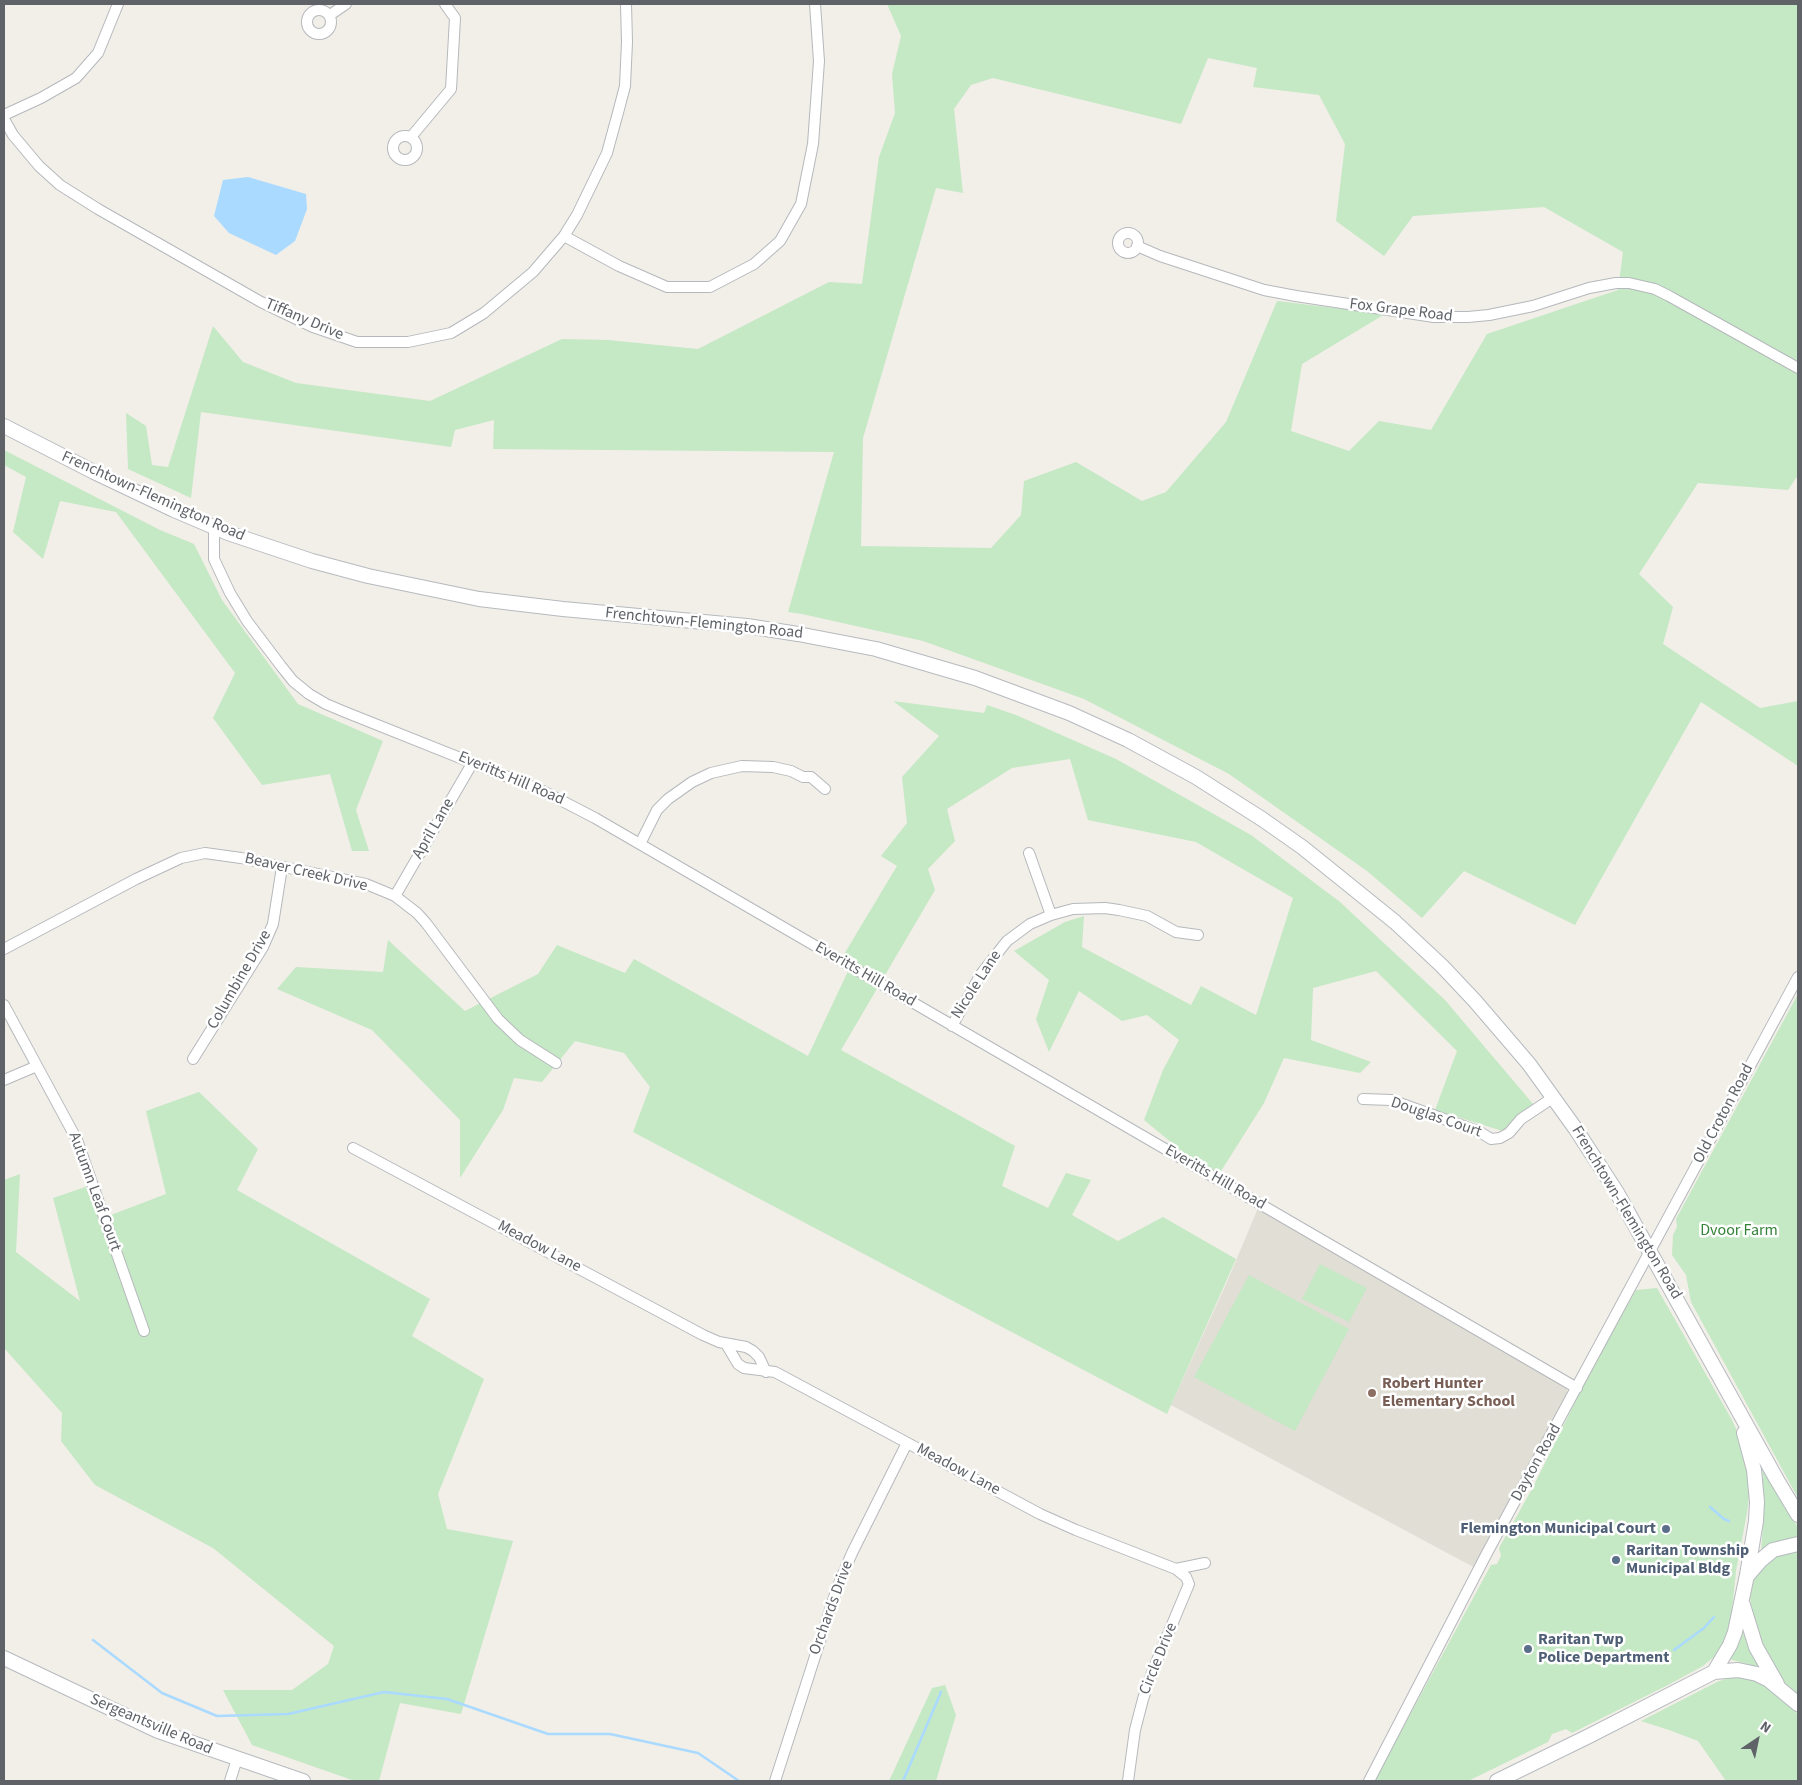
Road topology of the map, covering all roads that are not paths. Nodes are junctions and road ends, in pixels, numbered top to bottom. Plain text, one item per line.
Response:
1 (118, 4) edge
2 (346, 4) edge
3 (445, 4) edge
4 (626, 4) edge
5 (815, 4) edge
6 (330, 15) dead end
7 (4, 117) edge
8 (412, 137) dead end
9 (564, 236) junction
10 (1137, 246) dead end
11 (1798, 368) edge
12 (4, 426) edge
13 (214, 527) junction
14 (473, 762) junction
15 (825, 789) dead end
16 (640, 844) junction
17 (1029, 853) dead end
18 (282, 867) junction
19 (394, 896) junction
20 (1052, 914) junction
21 (1198, 935) dead end
22 (4, 949) edge
23 (1798, 976) edge
24 (4, 1005) edge
25 (952, 1026) junction
26 (193, 1059) dead end
27 (556, 1063) dead end
28 (37, 1066) junction
29 (4, 1080) edge
30 (1554, 1097) junction
31 (1362, 1099) dead end
32 (353, 1148) dead end
33 (1650, 1252) junction
34 (144, 1331) dead end
35 (726, 1344) junction
36 (766, 1372) junction
37 (1576, 1388) junction
38 (1737, 1409) junction
39 (908, 1443) junction
40 (1798, 1515) edge
41 (1798, 1544) edge
42 (1205, 1563) dead end
43 (1176, 1569) junction
44 (1748, 1575) junction
45 (1742, 1602) junction
46 (4, 1658) edge
47 (1714, 1672) junction
48 (1781, 1690) junction
49 (1798, 1703) edge
50 (237, 1759) junction
51 (230, 1781) edge
52 (303, 1781) edge
53 (775, 1781) edge
54 (1128, 1781) edge
55 (1369, 1781) edge
56 (1497, 1781) edge

1 - 7 street
2 - 6 street
3 - 8 street
4 - 9 street, Tiffany Drive
5 - 9 street
7 - 9 street, Tiffany Drive
10 - 11 street, Fox Grape Road
12 - 13 main road, Frenchtown-Flemington Road
13 - 14 street, Everitts Hill Road
13 - 30 main road, Frenchtown-Flemington Road
14 - 16 street, Everitts Hill Road
14 - 19 street, April Lane
15 - 16 street
16 - 25 street, Everitts Hill Road
17 - 20 street
18 - 19 street, Beaver Creek Drive
18 - 22 street, Beaver Creek Drive
18 - 26 street, Columbine Drive
19 - 27 street, Beaver Creek Drive
20 - 21 street, Nicole Lane
20 - 25 street, Nicole Lane
23 - 33 street, Old Croton Road
24 - 28 street, Autumn Leaf Court
25 - 37 street, Everitts Hill Road
28 - 29 street
28 - 34 street, Autumn Leaf Court
30 - 31 street, Douglas Court
30 - 33 main road, Frenchtown-Flemington Road
32 - 35 street, Meadow Lane
33 - 37 street, Dayton Road
33 - 38 main road, Frenchtown-Flemington Road
35 - 36 street, Meadow Lane
35 - 36 street, Meadow Lane
36 - 39 street, Meadow Lane
37 - 55 street, Dayton Road
38 - 40 main road, Frenchtown-Flemington Road
38 - 44 main road, Frenchtown-Flemington Road
39 - 43 street, Meadow Lane
39 - 53 street, Orchards Drive
41 - 44 main road
42 - 43 street
43 - 54 street, Circle Drive
44 - 45 main road, Frenchtown-Flemington Road
45 - 47 main road, Frenchtown-Flemington Road
45 - 48 main road
46 - 50 main road, Sergeantsville Road
47 - 48 main road
47 - 56 main road
48 - 49 main road
50 - 51 street
50 - 52 main road, Sergeantsville Road

